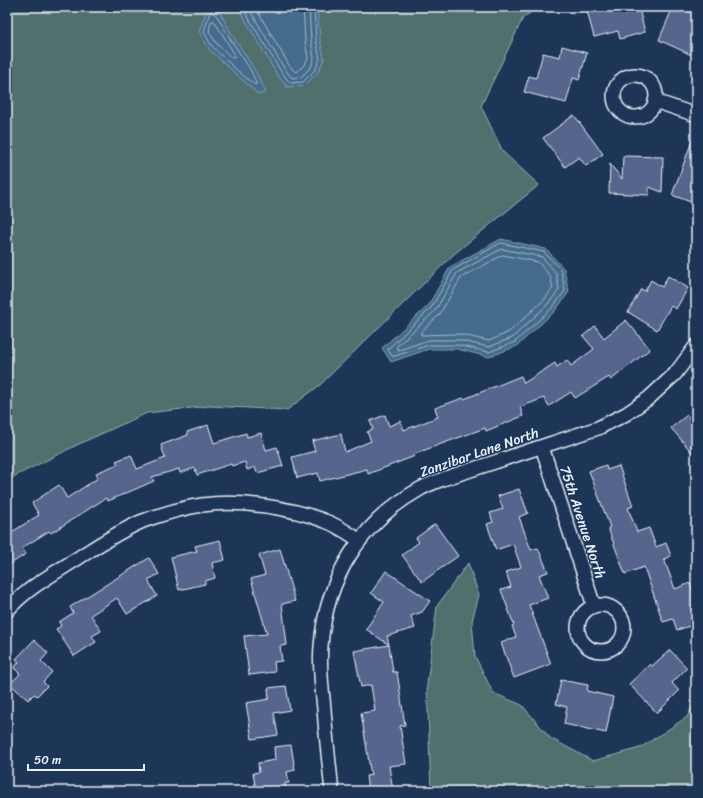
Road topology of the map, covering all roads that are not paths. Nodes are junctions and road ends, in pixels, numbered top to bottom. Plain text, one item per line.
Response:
1 (655, 101) dead end
2 (696, 116) edge
3 (696, 346) edge
4 (542, 447) junction
5 (359, 540) junction
6 (594, 606) dead end
7 (7, 611) edge
8 (332, 791) edge

1 - 2 street
3 - 4 street, Zanzibar Lane North
4 - 5 street, Zanzibar Lane North
4 - 6 street, 75th Avenue North
5 - 7 street
5 - 8 street, Zanzibar Lane North

